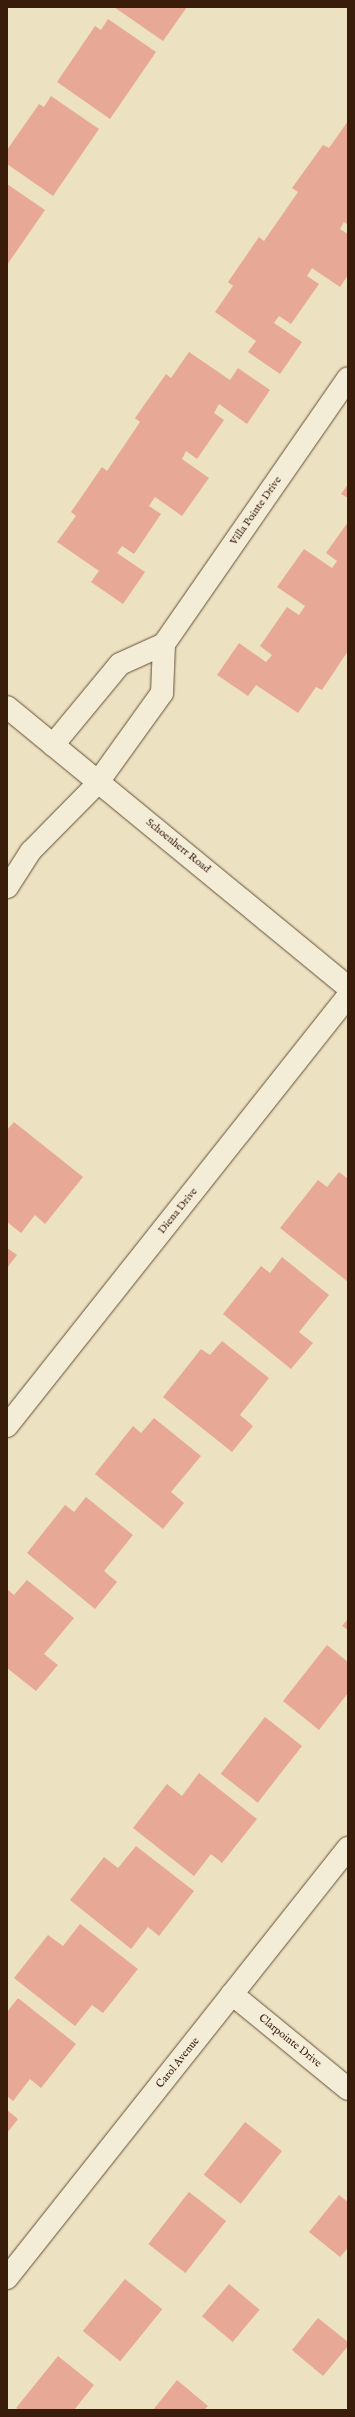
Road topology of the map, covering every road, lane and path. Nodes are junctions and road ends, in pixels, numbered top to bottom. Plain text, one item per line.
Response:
1 (348, 378) edge
2 (164, 644) junction
3 (7, 707) edge
4 (53, 745) junction
5 (98, 782) junction
6 (7, 887) edge
7 (348, 986) edge
8 (348, 996) edge
9 (7, 1426) edge
10 (348, 1848) edge
11 (232, 1994) junction
12 (348, 2089) edge
13 (7, 2278) edge

1 - 2 street, Villa Pointe Drive
2 - 4 street
2 - 5 street
3 - 4 street, Schoenherr Road
4 - 5 street, Schoenherr Road
5 - 6 lane
5 - 7 street, Schoenherr Road
8 - 9 street, Diena Drive
10 - 11 street, Carol Avenue
11 - 12 street, Clarpointe Drive
11 - 13 street, Carol Avenue

